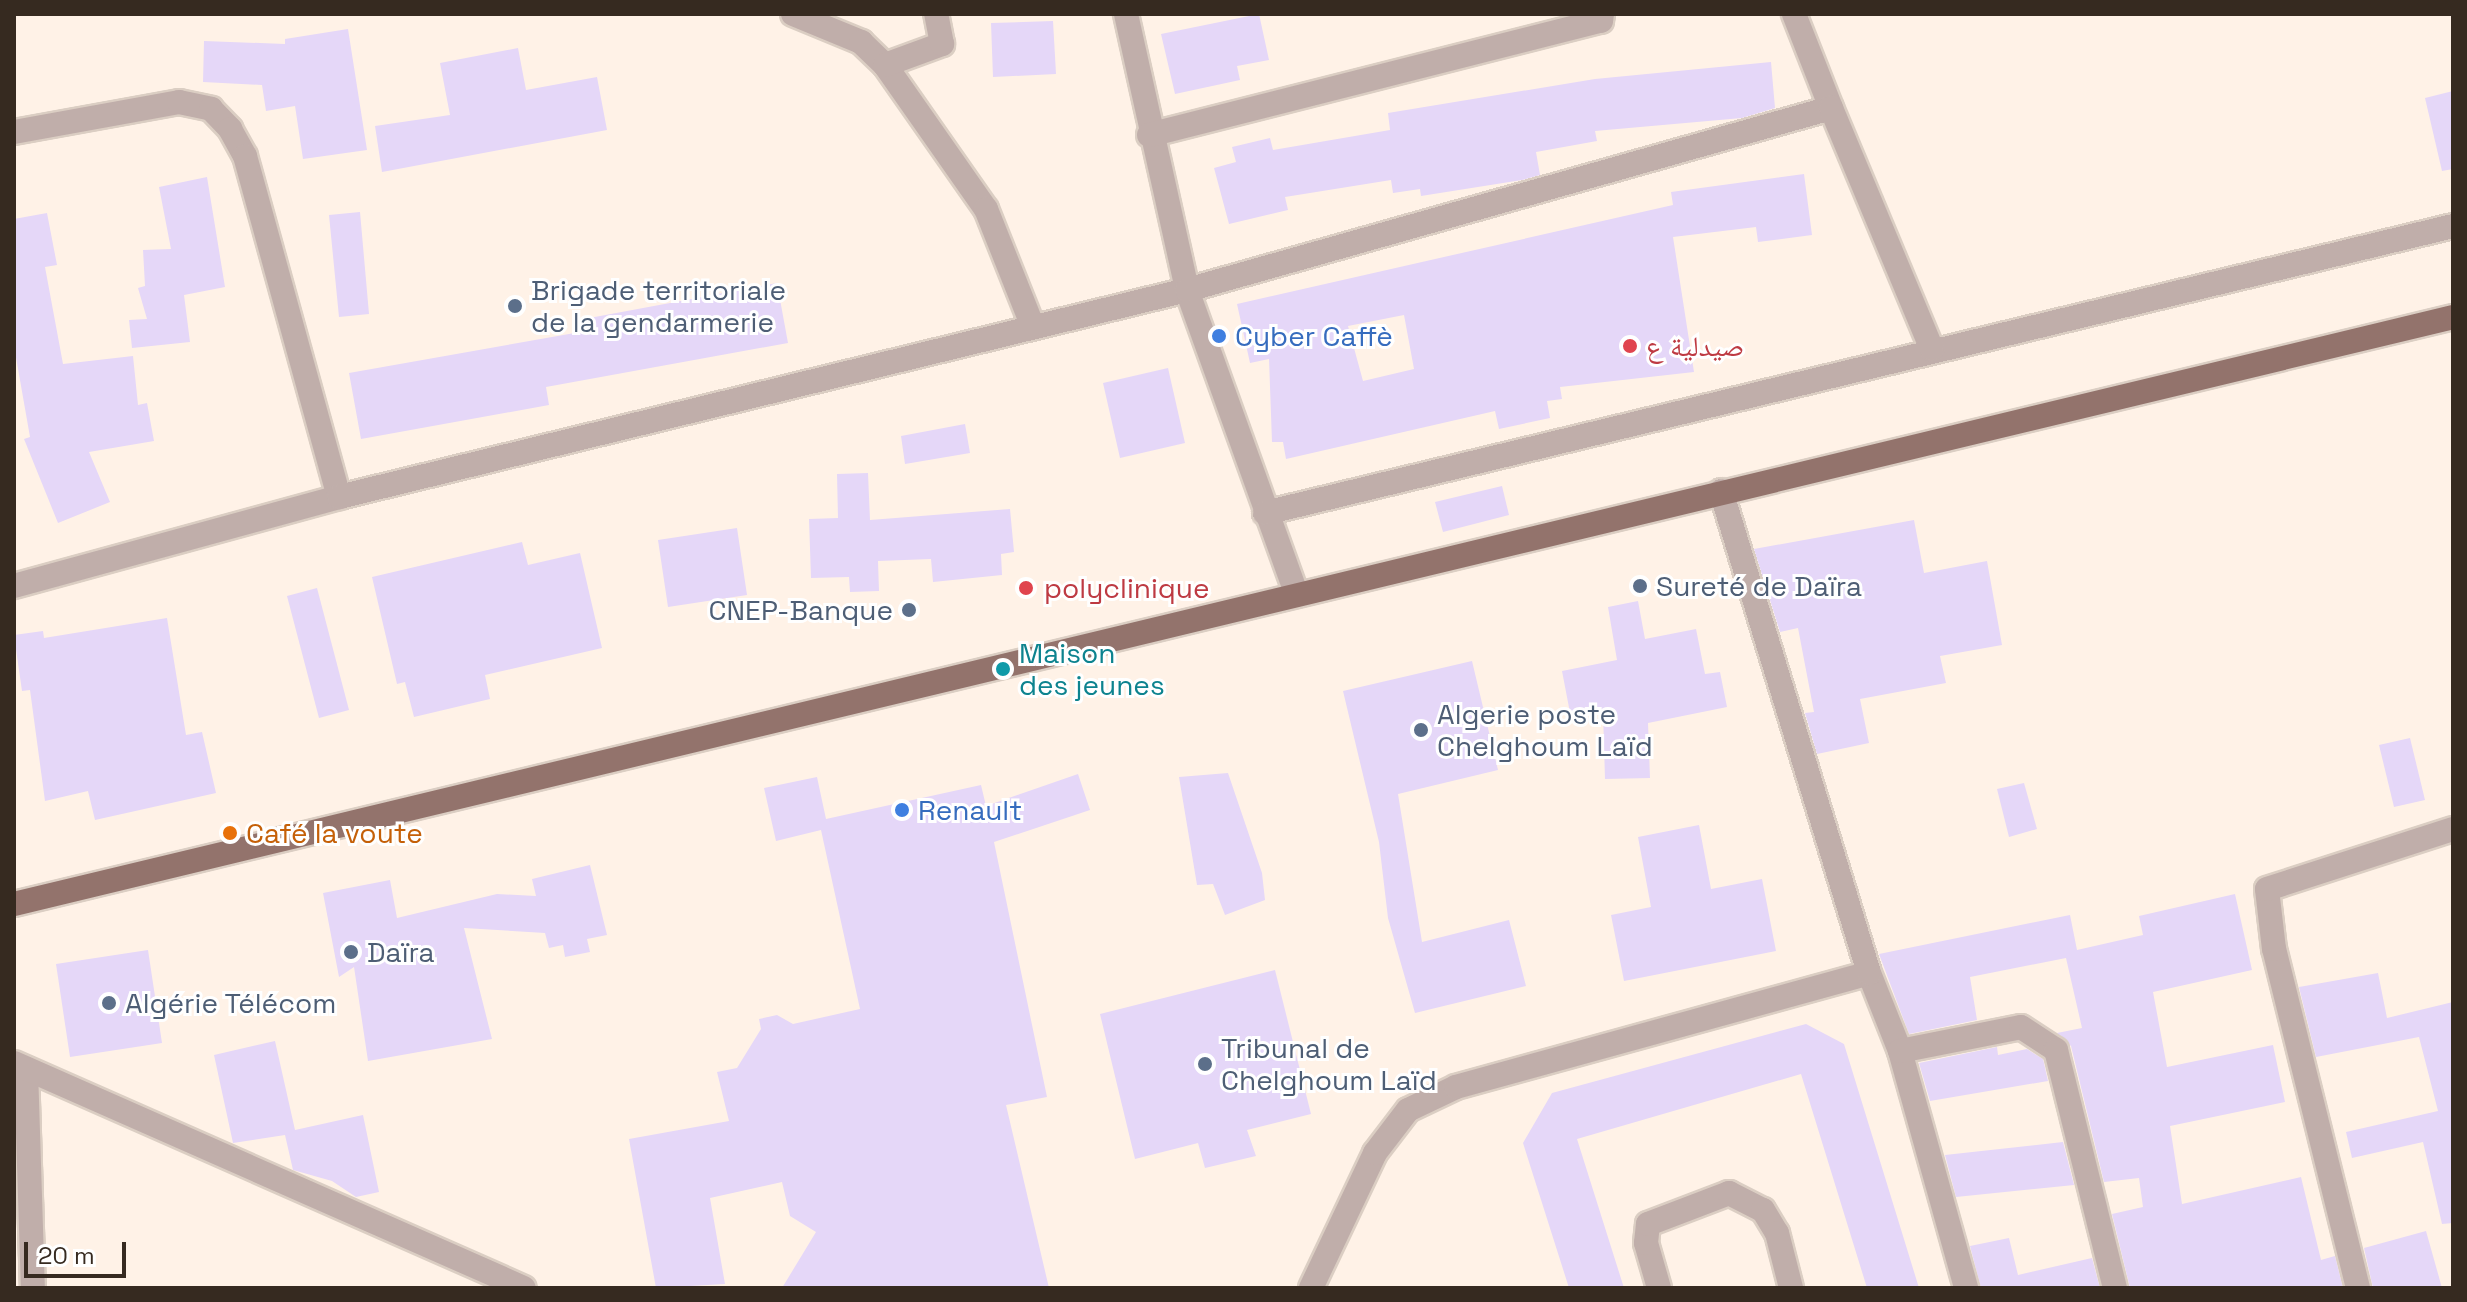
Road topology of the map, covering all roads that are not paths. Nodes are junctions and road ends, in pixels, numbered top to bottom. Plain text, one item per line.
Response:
1 (793, 14) edge
2 (936, 14) edge
3 (1126, 14) edge
4 (1602, 14) edge
5 (1794, 14) edge
6 (885, 65) junction
7 (1831, 108) junction
8 (14, 132) edge
9 (1149, 135) junction
10 (2453, 226) edge
11 (1187, 290) junction
12 (2453, 317) edge
13 (1033, 327) junction
14 (1932, 349) junction
15 (1721, 491) junction
16 (339, 497) junction
17 (1265, 513) junction
18 (14, 586) edge
19 (1296, 593) junction
20 (2453, 829) edge
21 (14, 904) edge
22 (1869, 973) junction
23 (1900, 1051) junction
24 (20, 1066) edge
25 (33, 1288) edge
26 (524, 1288) edge
27 (1311, 1288) edge
28 (1659, 1288) edge
29 (1791, 1288) edge
30 (1966, 1288) edge
31 (2115, 1288) edge
32 (2358, 1288) edge

1 - 6 street
2 - 6 street
3 - 9 street
4 - 9 street
5 - 7 street
6 - 13 street
7 - 11 street
7 - 14 street
8 - 16 street
9 - 11 street
10 - 14 street
11 - 13 street
11 - 17 street
12 - 15 main road
13 - 16 street
14 - 17 street
15 - 19 main road
15 - 22 street
16 - 18 street
17 - 19 street
19 - 21 main road
20 - 32 street
22 - 23 street
22 - 27 street
23 - 30 street
23 - 31 street
24 - 25 street
24 - 26 street
28 - 29 street

